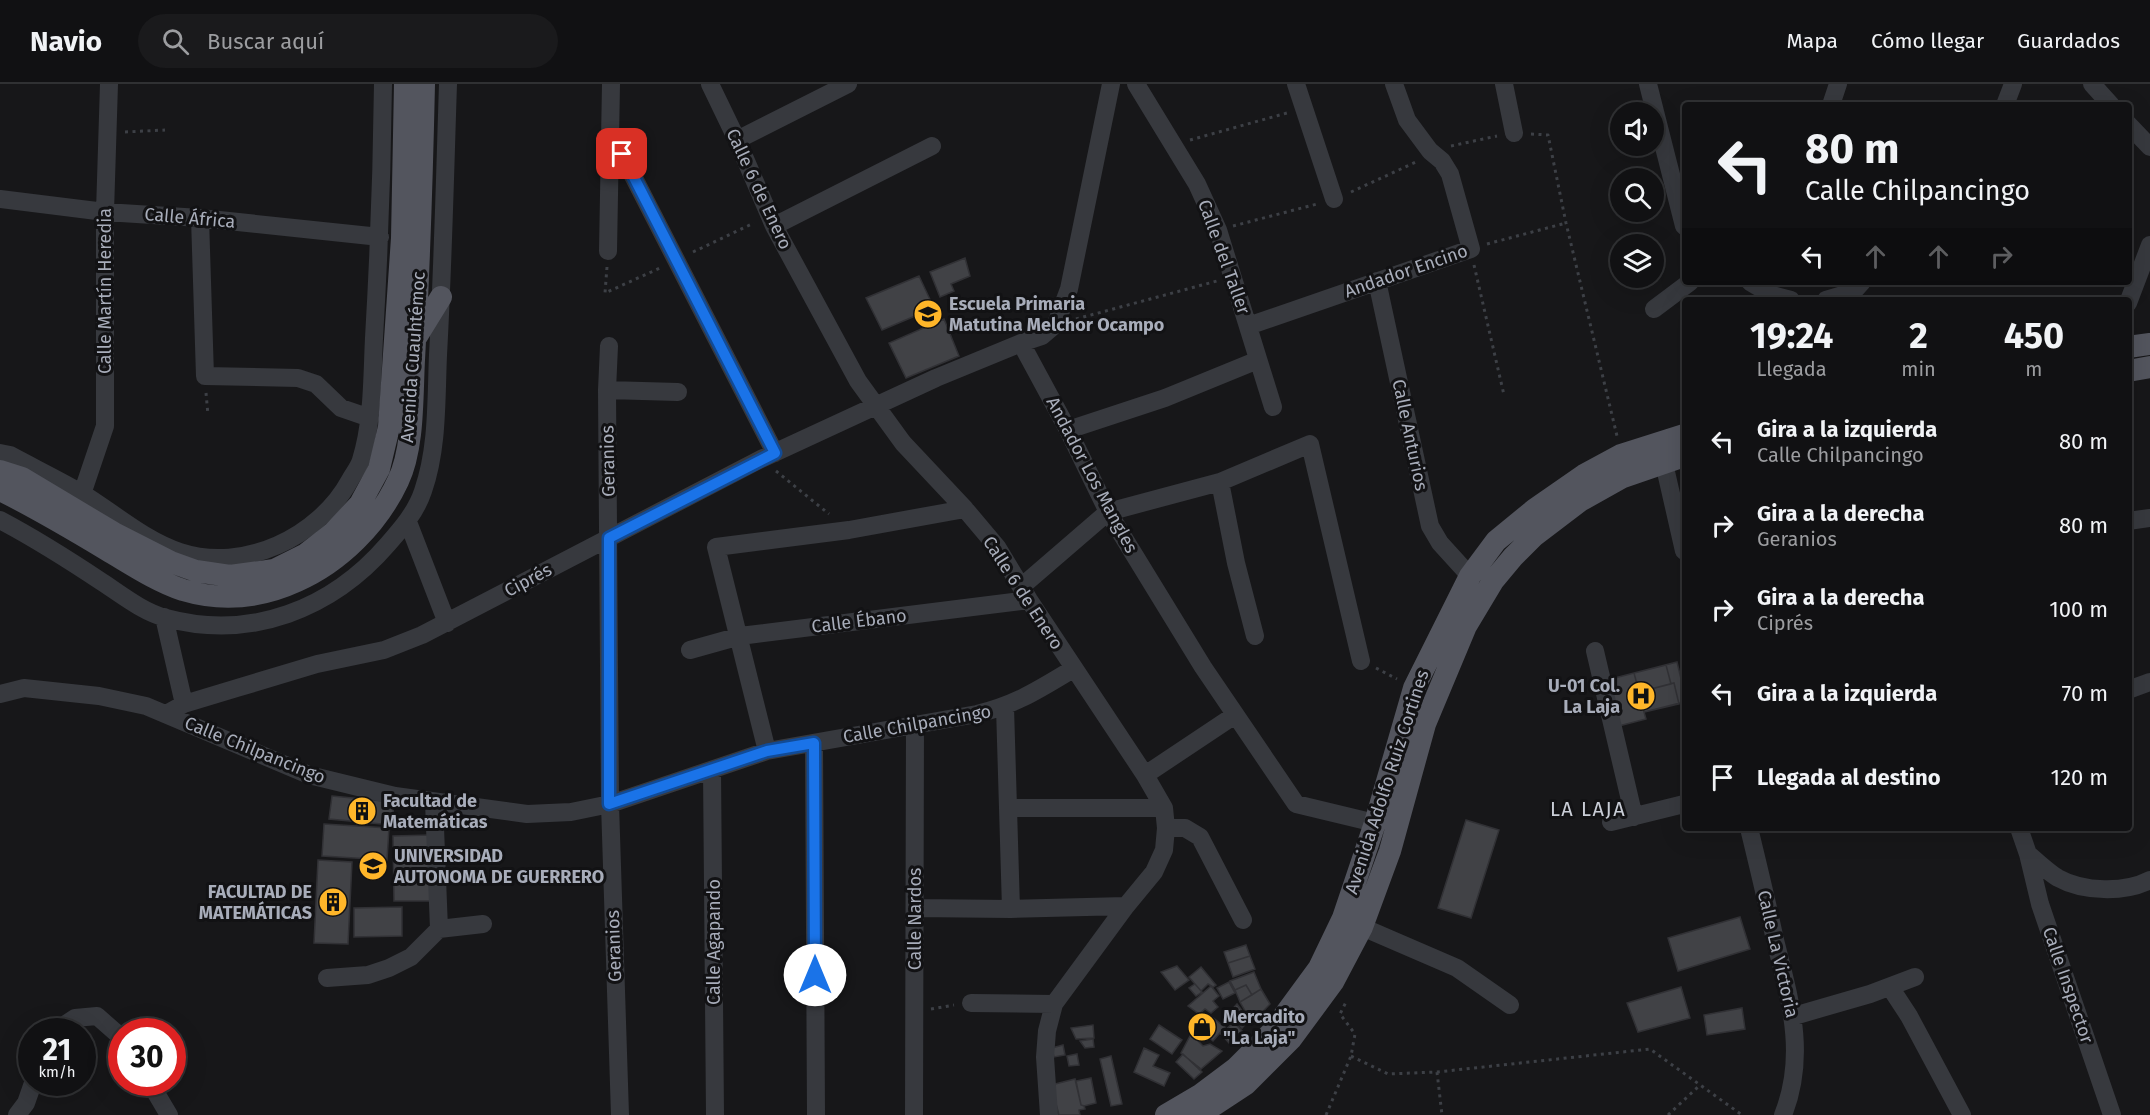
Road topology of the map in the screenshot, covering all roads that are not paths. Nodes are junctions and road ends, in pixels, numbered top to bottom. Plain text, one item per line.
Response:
1 (109, 84) edge
2 (383, 84) edge
3 (405, 84) edge
4 (424, 84) edge
5 (448, 84) edge
6 (611, 84) edge
7 (710, 84) edge
8 (848, 84) edge
9 (1111, 84) edge
10 (1136, 84) edge
11 (1296, 84) edge
12 (1394, 84) edge
13 (1504, 84) edge
14 (1648, 84) edge
15 (1838, 84) edge
16 (2013, 84) edge
17 (2092, 84) edge
18 (1832, 102) edge
19 (2006, 102) edge
20 (2108, 102) edge
21 (2132, 127) edge
22 (610, 133) junction
23 (1514, 133) road end
24 (737, 140) junction
25 (932, 146) dead end
26 (2150, 147) edge
27 (0, 199) edge
28 (1334, 199) dead end
29 (105, 212) junction
30 (200, 218) junction
31 (1682, 218) edge
32 (772, 221) junction
33 (380, 237) junction
34 (2150, 245) edge
35 (608, 251) road end
36 (1377, 281) junction
37 (1686, 285) edge
38 (1755, 285) edge
39 (1855, 289) edge
40 (441, 297) junction
41 (1780, 297) edge
42 (1834, 297) edge
43 (2130, 297) edge
44 (1654, 309) dead end
45 (1248, 326) junction
46 (415, 340) junction
47 (1021, 343) junction
48 (2150, 344) edge
49 (609, 346) dead end
50 (2132, 346) edge
51 (1258, 360) junction
52 (2150, 368) edge
53 (2132, 370) edge
54 (607, 390) junction
55 (678, 392) dead end
56 (875, 407) junction
57 (1273, 407) dead end
58 (370, 418) junction
59 (1068, 430) junction
60 (1682, 438) edge
61 (0, 453) edge
62 (1670, 454) edge
63 (768, 456) junction
64 (0, 471) edge
65 (1220, 482) junction
66 (0, 490) edge
67 (82, 494) junction
68 (965, 509) junction
69 (1108, 512) junction
70 (2150, 518) edge
71 (0, 520) edge
72 (2132, 520) edge
73 (408, 522) junction
74 (1682, 537) edge
75 (609, 538) junction
76 (1470, 576) junction
77 (1025, 594) junction
78 (164, 617) junction
79 (447, 623) junction
80 (740, 636) junction
81 (1255, 636) dead end
82 (690, 650) dead end
83 (1595, 651) dead end
84 (1361, 661) road end
85 (1073, 669) junction
86 (2150, 682) edge
87 (2132, 689) edge
88 (0, 694) edge
89 (184, 704) junction
90 (1005, 707) junction
91 (166, 714) junction
92 (1235, 715) junction
93 (915, 724) junction
94 (814, 743) junction
95 (767, 751) junction
96 (712, 770) junction
97 (1145, 775) junction
98 (434, 802) junction
99 (609, 804) junction
100 (1682, 805) edge
101 (1008, 808) junction
102 (1164, 808) junction
103 (1634, 817) junction
104 (1611, 822) dead end
105 (1375, 823) junction
106 (1166, 828) junction
107 (1750, 831) edge
108 (2020, 831) edge
109 (2028, 854) junction
110 (2150, 880) edge
111 (1126, 906) junction
112 (915, 908) junction
113 (1011, 909) junction
114 (1243, 920) dead end
115 (483, 924) dead end
116 (1362, 927) junction
117 (439, 929) junction
118 (1915, 977) dead end
119 (327, 978) dead end
120 (1890, 987) junction
121 (971, 1003) road end
122 (1054, 1004) junction
123 (1510, 1005) dead end
124 (1794, 1016) junction
125 (75, 1018) edge
126 (108, 1026) edge
127 (28, 1096) edge
128 (158, 1096) edge
129 (17, 1115) edge
130 (169, 1115) edge
131 (620, 1115) edge
132 (715, 1115) edge
133 (816, 1115) edge
134 (914, 1115) edge
135 (1049, 1115) edge
136 (1166, 1115) edge
137 (1199, 1115) edge
138 (1783, 1115) edge
139 (1962, 1115) edge
140 (2112, 1115) edge

1 - 29 street, Calle Martín Heredia
2 - 33 street
3 - 64 main road, Avenida Cuauhtémoc
4 - 46 main road, Avenida Cuauhtémoc
5 - 40 street
6 - 22 street
7 - 24 street, Calle 6 de Enero
8 - 24 street
9 - 47 street, Ciprés
10 - 45 street, Calle del Taller
11 - 28 street
12 - 36 street, Andador Encino
13 - 23 street
14 - 31 street
15 - 18 street
16 - 19 street
17 - 20 street
21 - 26 street
22 - 35 street
22 - 63 street
24 - 32 street, Calle 6 de Enero
25 - 32 street
27 - 29 street, Calle África
29 - 30 street, Calle África
29 - 67 street, Calle Martín Heredia
30 - 33 street, Calle África
30 - 58 street
32 - 56 street, Calle 6 de Enero
33 - 58 street
34 - 43 street
36 - 45 street, Andador Encino
36 - 76 street, Calle Anturios
37 - 44 street
38 - 41 street
39 - 42 street
40 - 46 main road
40 - 73 street
45 - 51 street, Calle del Taller
46 - 66 main road, Avenida Cuauhtémoc
47 - 56 street, Ciprés
47 - 59 street, Andador Los Mangles
48 - 50 main road
49 - 54 street, Geranios
51 - 57 street, Calle del Taller
51 - 59 street
52 - 53 main road
54 - 55 street
54 - 75 street, Geranios
56 - 63 street, Ciprés
56 - 68 street, Calle 6 de Enero
58 - 67 street
59 - 69 street, Andador Los Mangles
60 - 62 main road, Avenida Adolfo Ruiz Cortines
61 - 67 street
62 - 74 street
62 - 76 main road, Avenida Adolfo Ruiz Cortines
62 - 116 main road, Avenida Adolfo Ruiz Cortines
63 - 75 street, Ciprés
65 - 69 street
65 - 81 street
65 - 84 street
68 - 77 street, Calle 6 de Enero
68 - 80 street
69 - 77 street
69 - 92 street, Andador Los Mangles
70 - 72 street
71 - 78 street
73 - 78 street
73 - 79 street
75 - 79 street, Ciprés
75 - 99 street, Geranios
76 - 105 main road, Avenida Adolfo Ruiz Cortines
77 - 80 street, Calle Ébano
77 - 85 street, Calle 6 de Enero
78 - 89 street
79 - 89 street, Ciprés
80 - 82 street, Calle Ébano
80 - 95 street
83 - 103 street
85 - 90 street, Calle Chilpancingo
85 - 97 street, Calle 6 de Enero
86 - 87 street
88 - 91 street, Calle Chilpancingo
89 - 91 street, Ciprés
90 - 93 street, Calle Chilpancingo
90 - 101 street
91 - 98 street, Calle Chilpancingo
92 - 97 street
92 - 105 street, Andador Los Mangles
93 - 94 street, Calle Chilpancingo
93 - 112 street, Calle Nardos
94 - 95 street, Calle Chilpancingo
94 - 133 street
95 - 96 street, Calle Chilpancingo
96 - 99 street, Calle Chilpancingo
96 - 132 street, Calle Agapando
97 - 102 street, Calle 6 de Enero
98 - 99 street, Calle Chilpancingo
98 - 117 street
99 - 131 street, Geranios
100 - 103 street
101 - 102 street
101 - 113 street
102 - 106 street, Calle 6 de Enero
103 - 104 street
105 - 136 main road, Avenida Adolfo Ruiz Cortines
106 - 111 street, Calle 6 de Enero
106 - 114 street
107 - 124 street, Calle La Victoria
108 - 109 street, Calle Inspector
109 - 110 street
109 - 140 street, Calle Inspector
111 - 113 street
111 - 122 street, Calle 6 de Enero
112 - 113 street
112 - 134 street, Calle Nardos
115 - 117 street
116 - 123 street
116 - 137 main road, Avenida Adolfo Ruiz Cortines
117 - 119 street
118 - 120 street
120 - 124 street
120 - 139 street
121 - 122 street
122 - 135 street, Calle 6 de Enero
124 - 138 street, Calle La Victoria
125 - 126 street
127 - 129 street
128 - 130 street

